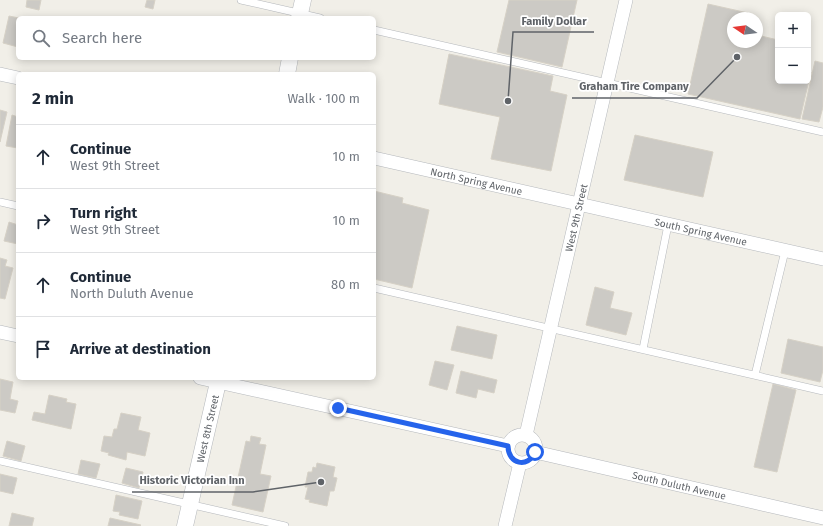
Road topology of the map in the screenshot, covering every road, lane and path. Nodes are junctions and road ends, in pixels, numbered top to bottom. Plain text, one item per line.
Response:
1 (241, 0) edge
2 (626, 0) edge
3 (301, 10) edge
4 (315, 16) edge
5 (376, 30) edge
6 (290, 60) edge
7 (287, 72) edge
8 (0, 74) edge
9 (16, 78) edge
10 (607, 83) junction
11 (823, 132) edge
12 (376, 158) edge
13 (0, 202) edge
14 (578, 205) junction
15 (16, 206) edge
16 (668, 225) junction
17 (785, 251) junction
18 (823, 259) edge
19 (376, 288) edge
20 (550, 328) junction
21 (0, 332) edge
22 (16, 336) edge
23 (643, 349) junction
24 (755, 375) junction
25 (218, 380) edge
26 (823, 391) edge
27 (526, 435) junction
28 (508, 446) junction
29 (535, 452) junction
30 (0, 461) edge
31 (520, 463) junction
32 (190, 504) junction
33 (823, 518) edge
34 (185, 526) edge
35 (285, 526) edge
36 (505, 526) edge

1 - 3 lane
2 - 10 street, West 9th Street
3 - 4 lane
5 - 10 lane
6 - 7 street
8 - 9 street
10 - 11 lane
10 - 14 street, West 9th Street
12 - 14 street, North Spring Avenue
13 - 15 lane
14 - 16 street, South Spring Avenue
14 - 20 street, West 9th Street
16 - 17 street, South Spring Avenue
16 - 23 lane
17 - 18 street, South Spring Avenue
17 - 24 lane
19 - 20 lane
20 - 23 lane
20 - 27 street, West 9th Street
21 - 22 street
23 - 24 lane
24 - 26 lane
25 - 28 street
25 - 32 street, West 8th Street
27 - 28 street
27 - 29 street
28 - 31 street
29 - 31 street
29 - 33 street, South Duluth Avenue
30 - 32 lane
31 - 36 street
32 - 34 street, West 8th Street
32 - 35 lane

